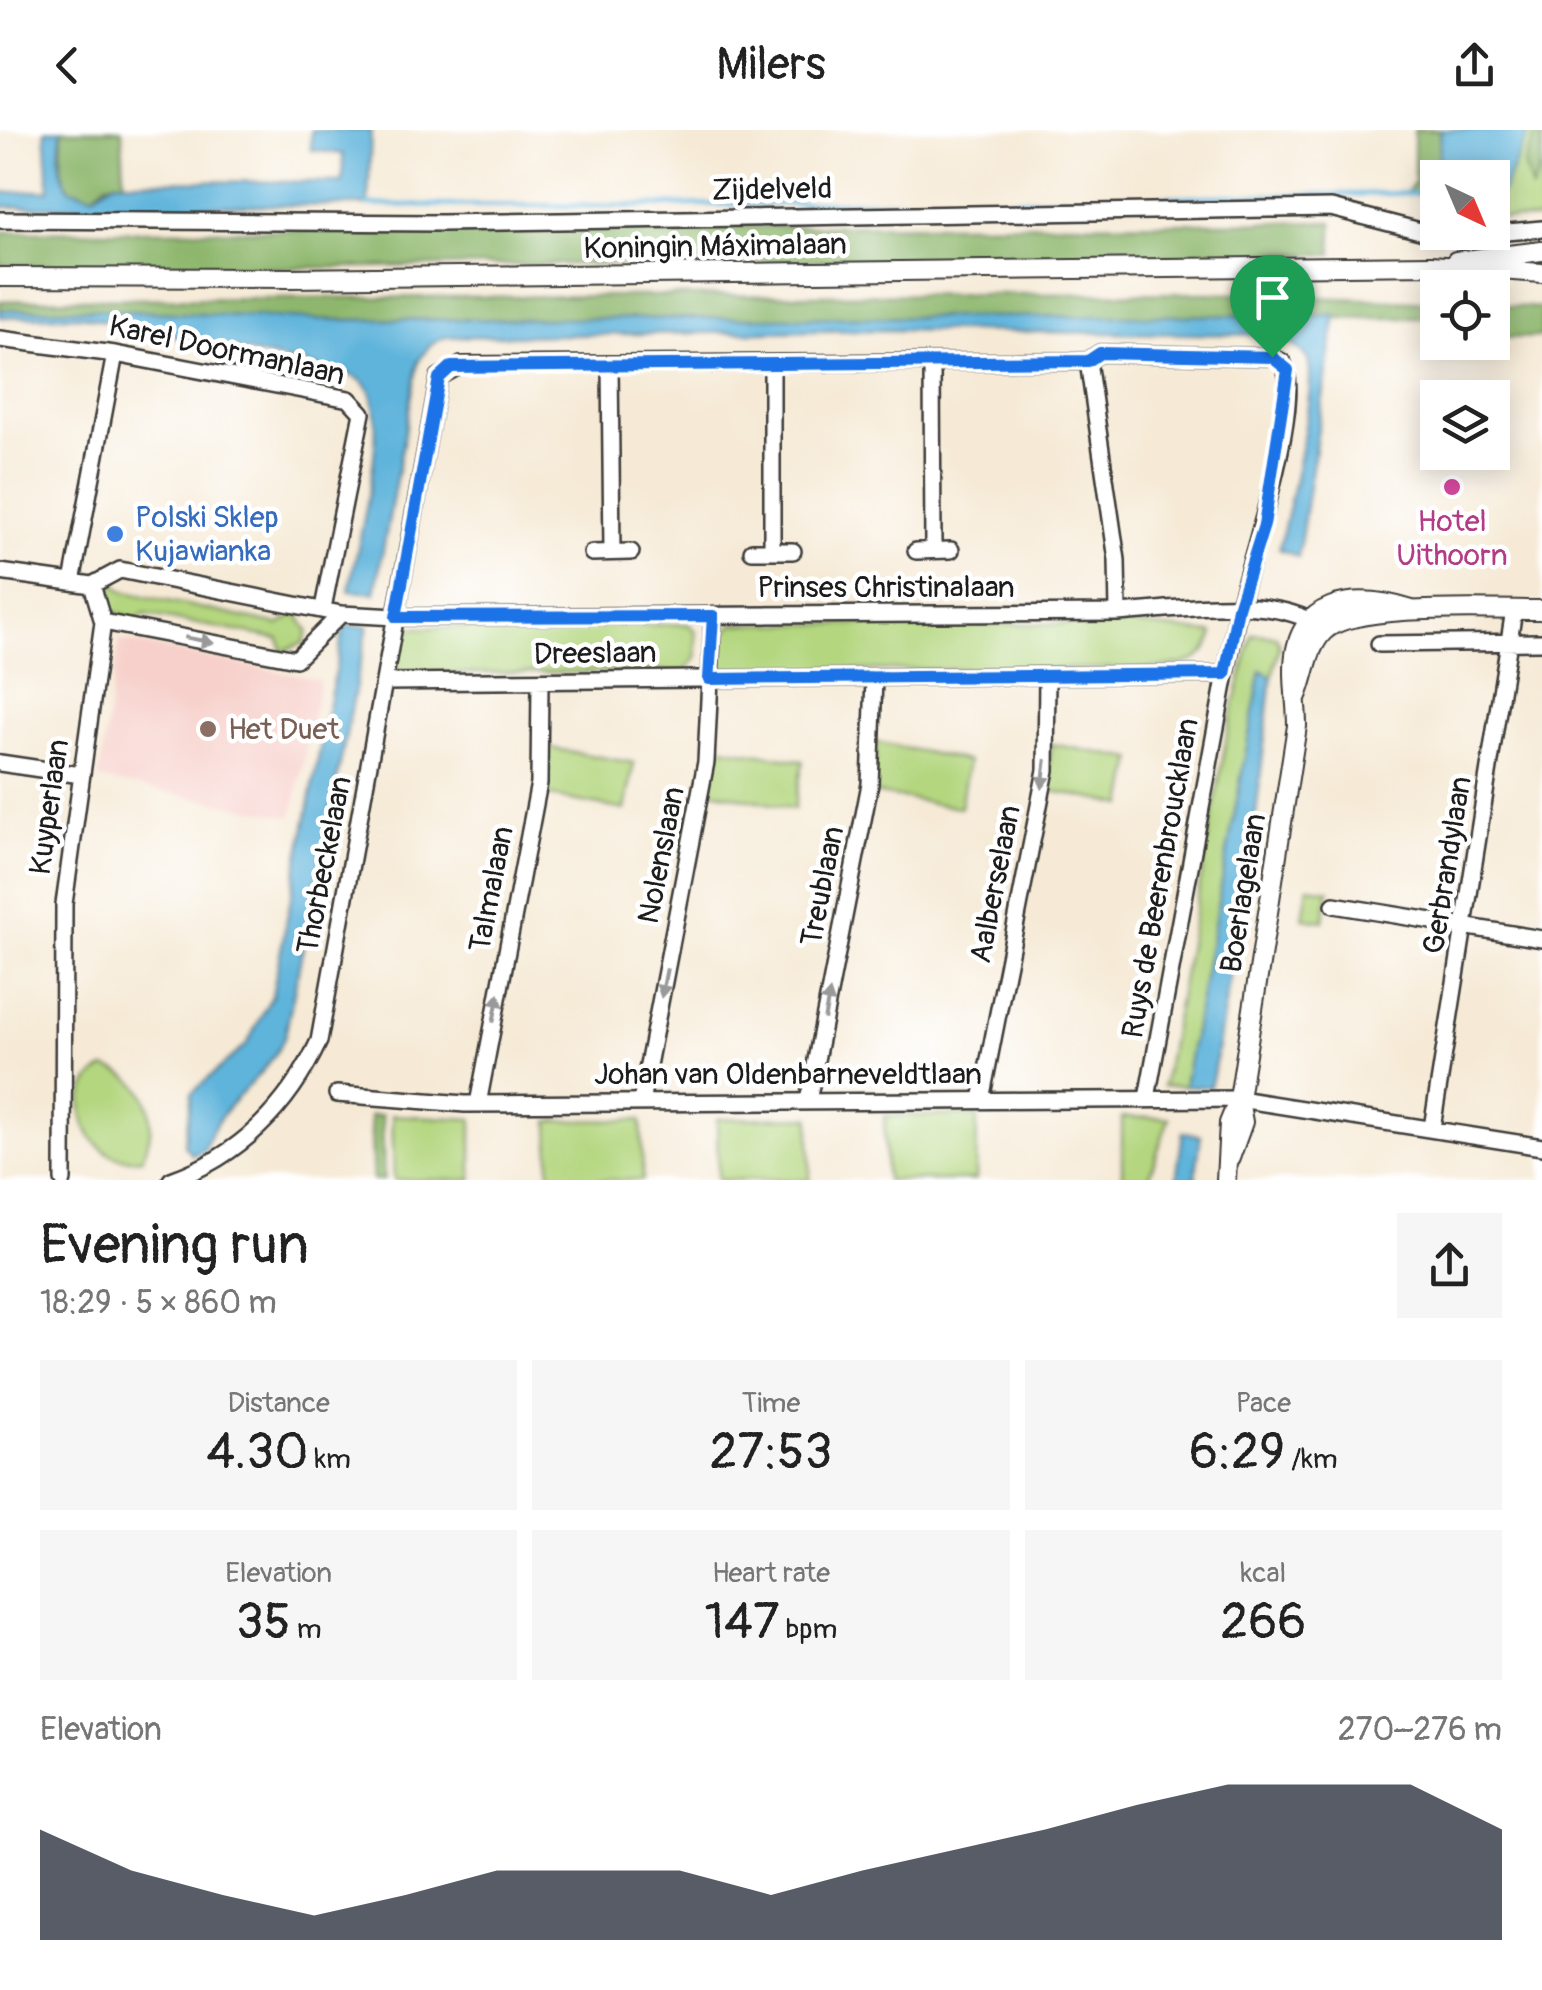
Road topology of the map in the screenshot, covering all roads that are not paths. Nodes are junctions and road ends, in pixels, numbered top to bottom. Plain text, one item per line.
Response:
1 (0, 220) edge
2 (1542, 229) edge
3 (1542, 251) edge
4 (1431, 265) junction
5 (1542, 273) edge
6 (0, 276) edge
7 (0, 340) edge
8 (115, 354) junction
9 (1088, 361) junction
10 (932, 363) junction
11 (610, 365) junction
12 (772, 366) junction
13 (1290, 381) junction
14 (1308, 384) dead end
15 (1282, 428) junction
16 (1300, 432) dead end
17 (1273, 477) junction
18 (1292, 480) dead end
19 (1264, 525) junction
20 (1282, 528) dead end
21 (952, 550) dead end
22 (772, 551) junction
23 (793, 551) dead end
24 (612, 552) junction
25 (631, 552) dead end
26 (752, 552) dead end
27 (592, 553) dead end
28 (0, 572) edge
29 (72, 582) junction
30 (92, 585) junction
31 (322, 608) junction
32 (1238, 608) junction
33 (1514, 610) junction
34 (1542, 610) edge
35 (1118, 613) junction
36 (341, 614) junction
37 (713, 616) junction
38 (396, 617) junction
39 (103, 622) junction
40 (1317, 624) junction
41 (1510, 642) junction
42 (1542, 642) edge
43 (1380, 644) dead end
44 (1225, 674) junction
45 (1046, 677) junction
46 (709, 679) junction
47 (874, 679) junction
48 (386, 682) junction
49 (540, 682) junction
50 (0, 763) edge
51 (81, 774) junction
52 (1334, 905) dead end
53 (1466, 928) junction
54 (1542, 940) edge
55 (337, 1094) dead end
56 (1147, 1098) junction
57 (1239, 1099) junction
58 (981, 1100) junction
59 (808, 1101) junction
60 (642, 1102) junction
61 (478, 1104) junction
62 (1432, 1128) junction
63 (1542, 1147) edge
64 (64, 1180) edge
65 (171, 1180) edge
66 (1226, 1180) edge

1 - 2 street, Zijdelveld
3 - 4 street, Koningin Máximalaan
4 - 5 street, Koningin Máximalaan
4 - 6 street, Koningin Máximalaan
7 - 8 street, Karel Doormanlaan
8 - 29 street
8 - 31 street, Karel Doormanlaan
9 - 10 street, Thorbeckelaan
9 - 13 street, Thorbeckelaan
9 - 35 street
10 - 12 street, Thorbeckelaan
10 - 21 street
11 - 12 street, Thorbeckelaan
11 - 24 street
11 - 38 street, Thorbeckelaan
12 - 22 street
13 - 14 street
13 - 15 street, Ruys de Beerenbroucklaan
15 - 16 street
15 - 17 street, Ruys de Beerenbroucklaan
17 - 18 street
17 - 19 street, Ruys de Beerenbroucklaan
19 - 20 street
19 - 32 street, Ruys de Beerenbroucklaan
22 - 23 street
22 - 26 street
24 - 25 street
24 - 27 street
28 - 29 street, Prinses Christinalaan
29 - 30 street, Prinses Christinalaan
30 - 31 street, Prinses Christinalaan
30 - 39 street
31 - 36 street, Prinses Christinalaan
32 - 35 street, Prinses Christinalaan
32 - 40 street, Prinses Christinalaan
32 - 44 street, Ruys de Beerenbroucklaan
33 - 34 street, Prinses Christinalaan
33 - 40 street, Prinses Christinalaan
33 - 41 street, Gerbrandylaan
35 - 37 street, Prinses Christinalaan
36 - 38 street, Prinses Christinalaan
39 -> 36 street
37 - 38 street, Prinses Christinalaan
37 - 46 street, Nolenslaan
38 - 48 street, Thorbeckelaan
39 - 51 street, Kuyperlaan
40 - 57 street, Boerlagelaan
41 - 42 street
41 - 43 street
41 - 53 street, Gerbrandylaan
44 - 45 street, Dreeslaan
44 - 56 street, Ruys de Beerenbroucklaan
45 - 47 street, Dreeslaan
45 -> 58 street, Aalberselaan
46 - 47 street, Dreeslaan
46 - 49 street, Dreeslaan
46 -> 60 street, Nolenslaan
59 -> 47 street, Treublaan
48 - 49 street, Dreeslaan
48 - 65 street, Thorbeckelaan
61 -> 49 street, Talmalaan
50 - 51 street
51 - 64 street, Kuyperlaan
52 - 53 street
53 - 54 street
53 - 62 street, Gerbrandylaan
55 - 61 street, Johan van Oldenbarneveldtlaan
56 - 57 street, Johan van Oldenbarneveldtlaan
56 - 58 street, Johan van Oldenbarneveldtlaan
57 - 62 street, Johan van Oldenbarneveldtlaan
57 - 66 street, Boerlagelaan
58 - 59 street, Johan van Oldenbarneveldtlaan
59 - 60 street, Johan van Oldenbarneveldtlaan
60 - 61 street, Johan van Oldenbarneveldtlaan
62 - 63 street, Johan van Oldenbarneveldtlaan

